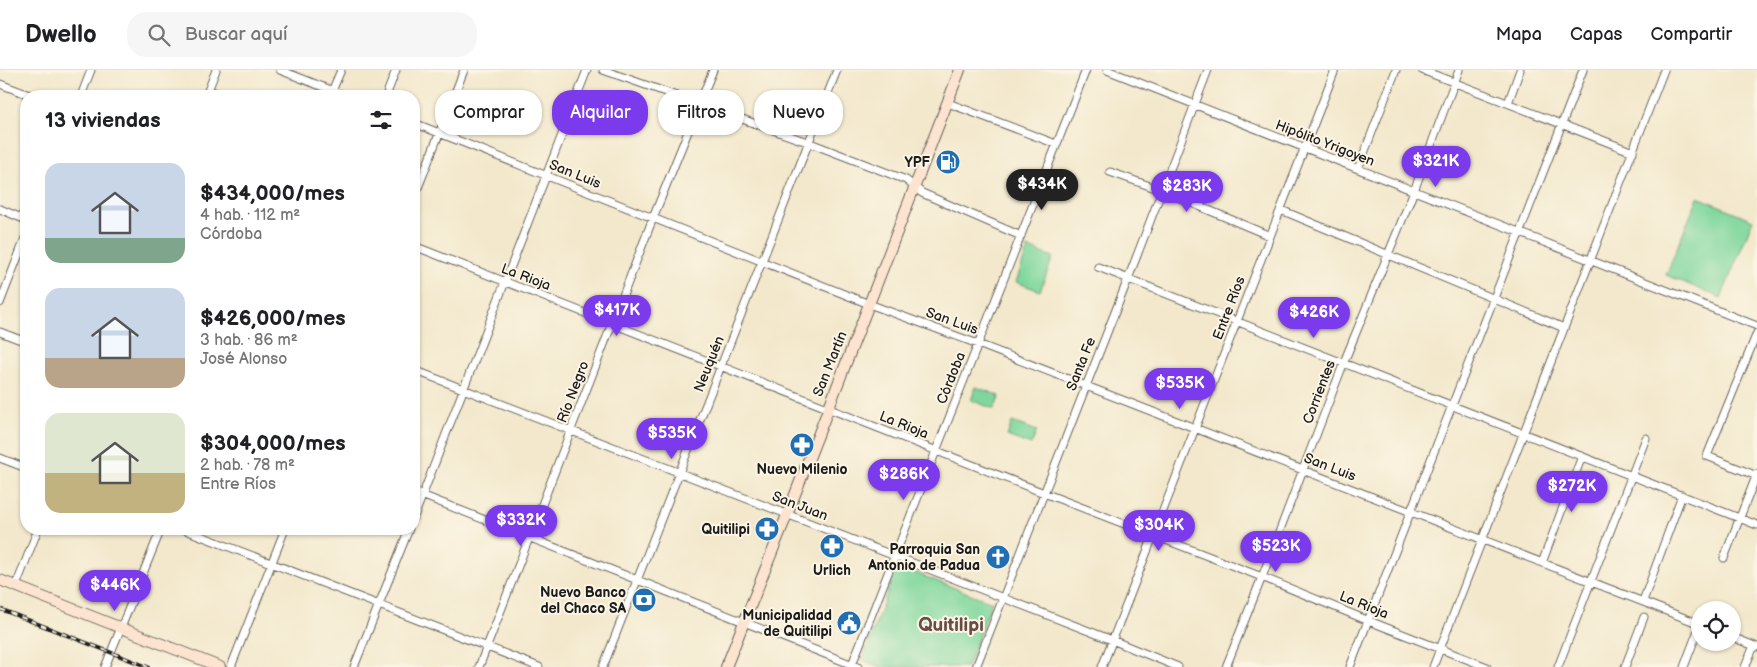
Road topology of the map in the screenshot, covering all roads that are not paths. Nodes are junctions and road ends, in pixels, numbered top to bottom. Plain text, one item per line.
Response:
1 (91, 70) edge
2 (216, 70) edge
3 (280, 70) edge
4 (341, 70) edge
5 (396, 70) edge
6 (464, 70) edge
7 (587, 70) edge
8 (602, 70) edge
9 (713, 70) edge
10 (838, 70) edge
11 (1086, 70) edge
12 (1107, 70) edge
13 (1208, 70) edge
14 (1335, 70) edge
15 (1396, 70) edge
16 (1422, 70) edge
17 (1459, 70) edge
18 (1520, 70) edge
19 (1583, 70) edge
20 (1664, 70) edge
21 (957, 71) edge
22 (1454, 83) junction
23 (0, 84) edge
24 (83, 90) edge
25 (208, 90) edge
26 (322, 90) edge
27 (333, 90) edge
28 (388, 90) edge
29 (456, 90) edge
30 (660, 90) edge
31 (706, 90) edge
32 (20, 92) edge
33 (948, 103) junction
34 (1508, 103) junction
35 (1195, 104) junction
36 (744, 119) edge
37 (1562, 125) junction
38 (420, 126) edge
39 (435, 132) edge
40 (437, 135) edge
41 (443, 135) edge
42 (688, 135) edge
43 (810, 143) junction
44 (1056, 144) junction
45 (1304, 148) junction
46 (1633, 152) junction
47 (1358, 169) junction
48 (1110, 172) dead end
49 (546, 176) junction
50 (420, 182) edge
51 (915, 188) junction
52 (1161, 190) junction
53 (1414, 190) junction
54 (0, 209) edge
55 (1281, 210) junction
56 (20, 217) edge
57 (653, 218) junction
58 (1520, 233) junction
59 (1021, 236) junction
60 (1270, 236) junction
61 (420, 248) edge
62 (20, 251) edge
63 (1387, 254) junction
64 (1591, 260) junction
65 (762, 261) junction
66 (1098, 267) dead end
67 (1128, 279) junction
68 (505, 282) junction
69 (1495, 299) junction
70 (0, 303) edge
71 (869, 304) junction
72 (1237, 320) junction
73 (613, 324) junction
74 (1757, 326) edge
75 (1564, 328) junction
76 (0, 332) edge
77 (1757, 333) edge
78 (20, 340) edge
79 (978, 344) junction
80 (1344, 362) junction
81 (722, 366) junction
82 (420, 372) edge
83 (1086, 386) junction
84 (464, 390) junction
85 (1452, 405) junction
86 (828, 408) junction
87 (1195, 428) junction
88 (571, 432) junction
89 (1522, 432) junction
90 (1646, 438) dead end
91 (935, 451) junction
92 (1582, 456) junction
93 (0, 458) edge
94 (20, 466) edge
95 (1303, 470) junction
96 (679, 472) junction
97 (1757, 475) edge
98 (1632, 476) junction
99 (1044, 493) junction
100 (420, 494) edge
101 (423, 495) junction
102 (1682, 495) junction
103 (420, 502) edge
104 (1411, 511) junction
105 (787, 515) junction
106 (1740, 518) junction
107 (1757, 525) edge
108 (36, 535) edge
109 (159, 535) edge
110 (199, 535) edge
111 (283, 535) edge
112 (407, 535) edge
113 (1154, 535) junction
114 (529, 538) junction
115 (1482, 540) junction
116 (894, 556) junction
117 (1724, 558) dead end
118 (272, 563) junction
119 (1542, 563) junction
120 (1262, 577) junction
121 (0, 580) edge
122 (637, 581) junction
123 (1590, 582) junction
124 (16, 586) junction
125 (1002, 598) junction
126 (1643, 602) junction
127 (378, 605) junction
128 (1644, 617) dead end
129 (1368, 621) junction
130 (1691, 621) edge
131 (743, 623) junction
132 (122, 628) junction
133 (1112, 640) junction
134 (1741, 641) edge
135 (1755, 646) edge
136 (487, 647) junction
137 (1440, 649) junction
138 (1691, 649) edge
139 (853, 666) edge
140 (105, 667) edge
141 (220, 667) edge
142 (231, 667) edge
143 (354, 667) edge
144 (479, 667) edge
145 (539, 667) edge
146 (603, 667) edge
147 (726, 667) edge
148 (976, 667) edge
149 (1102, 667) edge
150 (1178, 667) edge
151 (1226, 667) edge
152 (1350, 667) edge
153 (1432, 667) edge
154 (1487, 667) edge
155 (1558, 667) edge
156 (1625, 667) edge
157 (1684, 667) edge
158 (1745, 667) edge

1 - 24 street
2 - 25 street
3 - 26 street
4 - 27 street
5 - 28 street
6 - 29 street
7 - 49 street
8 - 30 street
9 - 31 street, Río Negro
10 - 43 street, Neuquén
11 - 44 street, Córdoba
12 - 35 street, Hipólito Yrigoyen
13 - 35 street, Santa Fe
14 - 45 street, Entre Ríos
15 - 47 street
16 - 22 street
17 - 22 street, Corrientes
18 - 34 street
19 - 37 street
20 - 46 street
21 - 33 street, San Martín
22 - 34 street
22 - 53 street, Corrientes
23 - 32 street
33 - 44 street
33 - 51 street, San Martín
34 - 37 street
35 - 45 street, Hipólito Yrigoyen
35 - 52 street, Santa Fe
36 - 43 street
37 - 46 street
37 - 58 street
38 - 39 street, San Luis
40 - 50 street
41 - 49 street, San Luis
42 - 57 street, Río Negro
43 - 51 street
43 - 65 street, Neuquén
44 - 59 street, Córdoba
45 - 47 street, Hipólito Yrigoyen
45 - 55 street, Entre Ríos
46 - 64 street
47 - 53 street, Hipólito Yrigoyen
48 - 52 street
49 - 57 street, San Luis
49 - 68 street
51 - 59 street
51 - 71 street, San Martín
52 - 60 street
52 - 67 street, Santa Fe
53 - 58 street, Hipólito Yrigoyen
53 - 63 street, Corrientes
54 - 56 street
55 - 60 street, Entre Ríos
55 - 63 street
57 - 65 street, San Luis
57 - 73 street, Río Negro
58 - 64 street, Hipólito Yrigoyen
58 - 69 street
59 - 79 street, Córdoba
60 - 72 street, Entre Ríos
61 - 68 street, La Rioja
62 - 70 street
63 - 69 street
63 - 80 street, Corrientes
64 - 74 street, Hipólito Yrigoyen
64 - 75 street
65 - 71 street, San Luis
65 - 81 street, Neuquén
66 - 67 street
67 - 72 street
67 - 83 street, Santa Fe
68 - 73 street, La Rioja
68 - 84 street
69 - 75 street
69 - 85 street
71 - 79 street, San Luis
71 - 86 street, San Martín
72 - 80 street
72 - 87 street, Entre Ríos
73 - 81 street, La Rioja
73 - 88 street, Río Negro
75 - 89 street
76 - 78 street
77 - 97 street
79 - 83 street, San Luis
79 - 91 street, Córdoba
80 - 85 street
80 - 95 street, Corrientes
81 - 86 street, La Rioja
81 - 96 street, Neuquén
82 - 84 street, San Juan
83 - 87 street, San Luis
83 - 99 street, Santa Fe
84 - 88 street, San Juan
84 - 101 street
85 - 89 street
85 - 104 street
86 - 91 street, La Rioja
86 - 105 street, San Martín
87 - 95 street, San Luis
87 - 113 street, Entre Ríos
88 - 96 street, San Juan
88 - 114 street, Río Negro
89 - 92 street
89 - 115 street
90 - 98 street
91 - 99 street, La Rioja
91 - 116 street, Córdoba
92 - 98 street
92 - 119 street
93 - 94 street
95 - 104 street, San Luis
95 - 120 street, Corrientes
96 - 105 street, San Juan
96 - 122 street, Neuquén
97 - 106 street
98 - 102 street
98 - 123 street
99 - 113 street, La Rioja
99 - 125 street, Santa Fe
100 - 101 street
101 - 103 street
101 - 114 street
102 - 106 street
102 - 126 street
104 - 115 street, San Luis
104 - 129 street
105 - 116 street, San Juan
105 - 131 street, San Martín
106 - 107 street
106 - 117 street
108 - 124 street
109 - 132 street
110 - 118 street
111 - 118 street
112 - 127 street
113 - 120 street, La Rioja
113 - 133 street, Entre Ríos
114 - 122 street
114 - 136 street, Río Negro
115 - 119 street, San Luis
115 - 137 street
116 - 125 street, San Juan
116 - 139 street, Córdoba
118 - 127 street
118 - 142 street
119 - 123 street, San Luis
120 - 129 street, La Rioja
120 - 151 street, Corrientes
121 - 124 street
122 - 131 street
122 - 146 street, Neuquén
123 - 126 street, San Luis
123 - 155 street
124 - 132 street
125 - 133 street, San Juan
125 - 148 street, Santa Fe
126 - 130 street, San Luis
127 - 136 street
127 - 143 street
128 - 156 street
129 - 137 street, La Rioja
129 - 152 street
131 - 139 street
131 - 147 street, San Martín
132 - 140 street
132 - 141 street
133 - 149 street, Entre Ríos
133 - 150 street, San Juan
134 - 135 street
135 - 158 street
136 - 144 street, Río Negro
136 - 145 street
137 - 153 street
137 - 154 street, La Rioja
138 - 157 street

